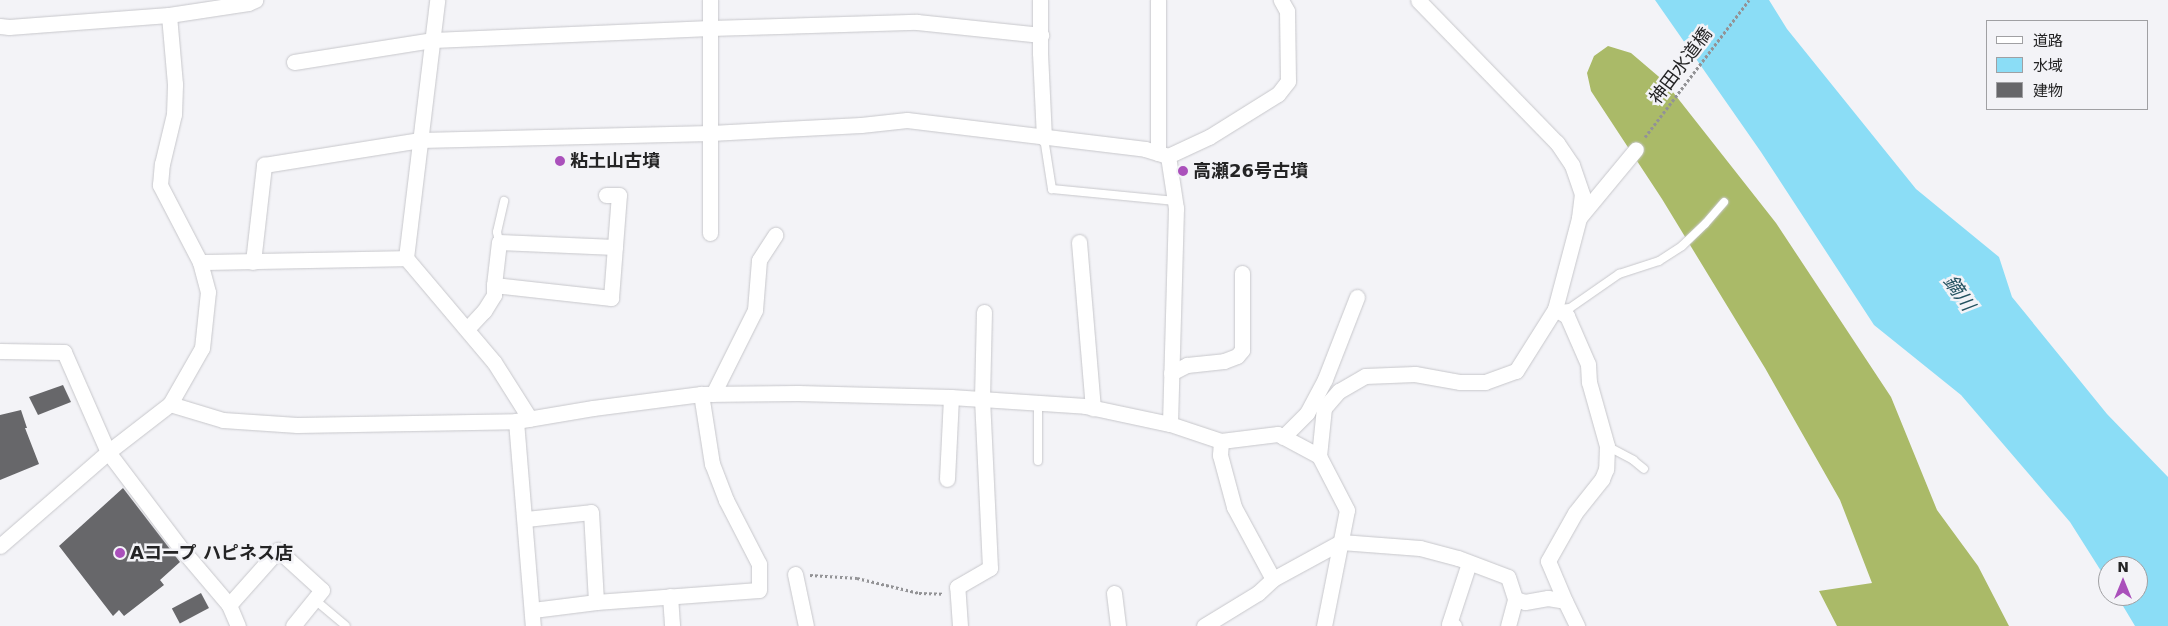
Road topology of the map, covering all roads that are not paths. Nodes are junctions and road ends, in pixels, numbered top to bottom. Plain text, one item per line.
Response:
1 (255, 0) edge
2 (437, 0) edge
3 (710, 0) edge
4 (1040, 0) edge
5 (1281, 0) edge
6 (1418, 0) edge
7 (1162, 2) edge
8 (170, 15) junction
9 (0, 26) edge
10 (710, 28) junction
11 (1040, 35) junction
12 (433, 40) junction
13 (294, 62) dead end
14 (711, 133) junction
15 (1044, 138) junction
16 (420, 140) junction
17 (1636, 149) road end
18 (1163, 154) junction
19 (606, 195) dead end
20 (504, 200) dead end
21 (1175, 201) junction
22 (1724, 202) dead end
23 (1579, 218) junction
24 (710, 232) dead end
25 (775, 235) dead end
26 (499, 242) junction
27 (1079, 242) dead end
28 (615, 247) junction
29 (406, 258) junction
30 (200, 262) junction
31 (253, 262) junction
32 (1242, 273) dead end
33 (494, 285) junction
34 (1357, 297) dead end
35 (1555, 309) junction
36 (984, 312) dead end
37 (467, 328) junction
38 (0, 351) edge
39 (1171, 373) junction
40 (707, 394) junction
41 (951, 397) junction
42 (982, 399) junction
43 (1038, 402) junction
44 (170, 404) junction
45 (1093, 408) junction
46 (523, 420) junction
47 (1170, 424) junction
48 (1284, 437) junction
49 (1221, 441) junction
50 (1608, 446) junction
51 (108, 452) junction
52 (1319, 456) junction
53 (1038, 461) dead end
54 (1644, 469) dead end
55 (947, 480) dead end
56 (526, 519) junction
57 (1341, 542) junction
58 (0, 546) edge
59 (1469, 563) junction
60 (795, 574) road end
61 (1273, 579) junction
62 (1114, 593) dead end
63 (670, 596) junction
64 (1515, 599) junction
65 (315, 600) junction
66 (1565, 601) junction
67 (596, 602) junction
68 (229, 605) junction
69 (533, 610) junction
70 (238, 626) edge
71 (293, 626) edge
72 (346, 626) edge
73 (533, 626) edge
74 (672, 626) edge
75 (806, 626) edge
76 (960, 626) edge
77 (1118, 626) edge
78 (1204, 626) edge
79 (1324, 626) edge
80 (1454, 626) edge
81 (1508, 626) edge
82 (1577, 626) edge

1 - 8 street
2 - 12 street
3 - 10 street
4 - 11 street
5 - 18 street
6 - 23 street
7 - 18 street
8 - 9 street
8 - 30 street
10 - 11 street
10 - 12 street
10 - 14 street
11 - 15 street
12 - 13 street
12 - 16 street
14 - 15 street
14 - 16 street
14 - 24 street
15 - 18 street
15 - 21 lane
16 - 29 street
16 - 31 street
17 - 23 street
18 - 21 street
19 - 28 street
20 - 26 lane
21 - 39 street
22 - 35 lane
23 - 35 street
25 - 40 street
26 - 28 street
26 - 33 street
27 - 45 street
28 - 33 street
29 - 31 street
29 - 37 street
30 - 31 street
30 - 44 street
32 - 39 street
33 - 37 street
34 - 48 street
35 - 50 street
35 - 52 street
36 - 42 street
37 - 46 street
38 - 51 street
39 - 47 street
40 - 41 street
40 - 46 street
40 - 63 street
41 - 42 street
41 - 55 street
42 - 43 street
42 - 76 street
43 - 45 street
43 - 53 lane
44 - 46 street
44 - 51 street
45 - 47 street
46 - 56 street
47 - 49 street
48 - 49 street
48 - 52 street
49 - 61 street
50 - 54 lane
50 - 66 street
51 - 58 street
51 - 68 street
52 - 57 street
56 - 67 street
56 - 69 street
57 - 59 street
57 - 61 street
57 - 79 street
59 - 64 street
59 - 80 street
60 - 75 street
61 - 78 street
62 - 77 street
63 - 67 street
63 - 74 street
64 - 66 street
64 - 81 street
65 - 68 street
65 - 71 street
65 - 72 lane
66 - 82 street
67 - 69 street
68 - 70 street
69 - 73 street

